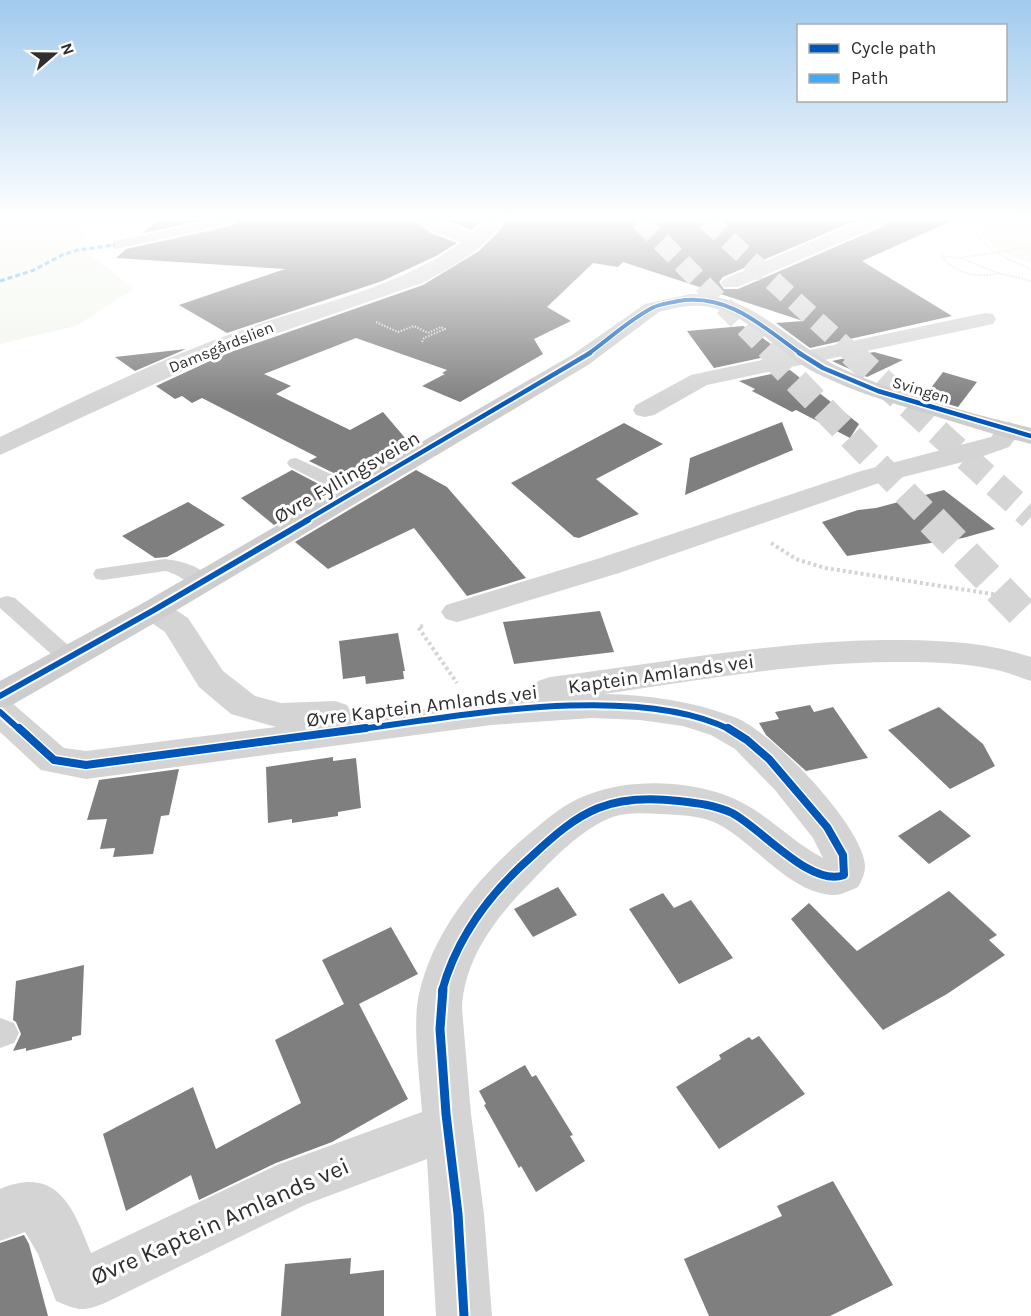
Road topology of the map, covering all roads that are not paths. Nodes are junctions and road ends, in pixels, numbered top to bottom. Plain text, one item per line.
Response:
1 (408, 281) edge
2 (745, 281) edge
3 (722, 292) junction
4 (985, 319) dead end
5 (806, 359) junction
6 (645, 410) dead end
7 (1020, 433) edge
8 (0, 447) edge
9 (296, 464) dead end
10 (354, 492) junction
11 (103, 574) dead end
12 (202, 581) junction
13 (7, 603) dead end
14 (154, 610) junction
15 (457, 612) dead end
16 (69, 658) junction
17 (1031, 669) edge
18 (0, 696) edge
19 (0, 712) edge
20 (446, 1126) junction
21 (0, 1215) edge
22 (464, 1316) edge

1 - 8 street, Damsgårdslien
2 - 3 street
3 - 5 main road, Svingen
3 - 10 main road, Øvre Fyllingsveien
4 - 5 street
5 - 6 street
5 - 7 main road, Svingen
7 - 15 street, Svingen
9 - 10 lane
10 - 12 main road, Øvre Fyllingsveien
11 - 12 lane
12 - 14 main road, Øvre Fyllingsveien
13 - 16 lane
14 - 16 main road, Øvre Fyllingsveien
14 - 17 street, Kaptein Amlands vei
16 - 18 main road, Øvre Fyllingsveien
19 - 20 street, Øvre Kaptein Amlands vei
20 - 21 street, Øvre Kaptein Amlands vei
20 - 22 street, Øvre Kaptein Amlands vei

